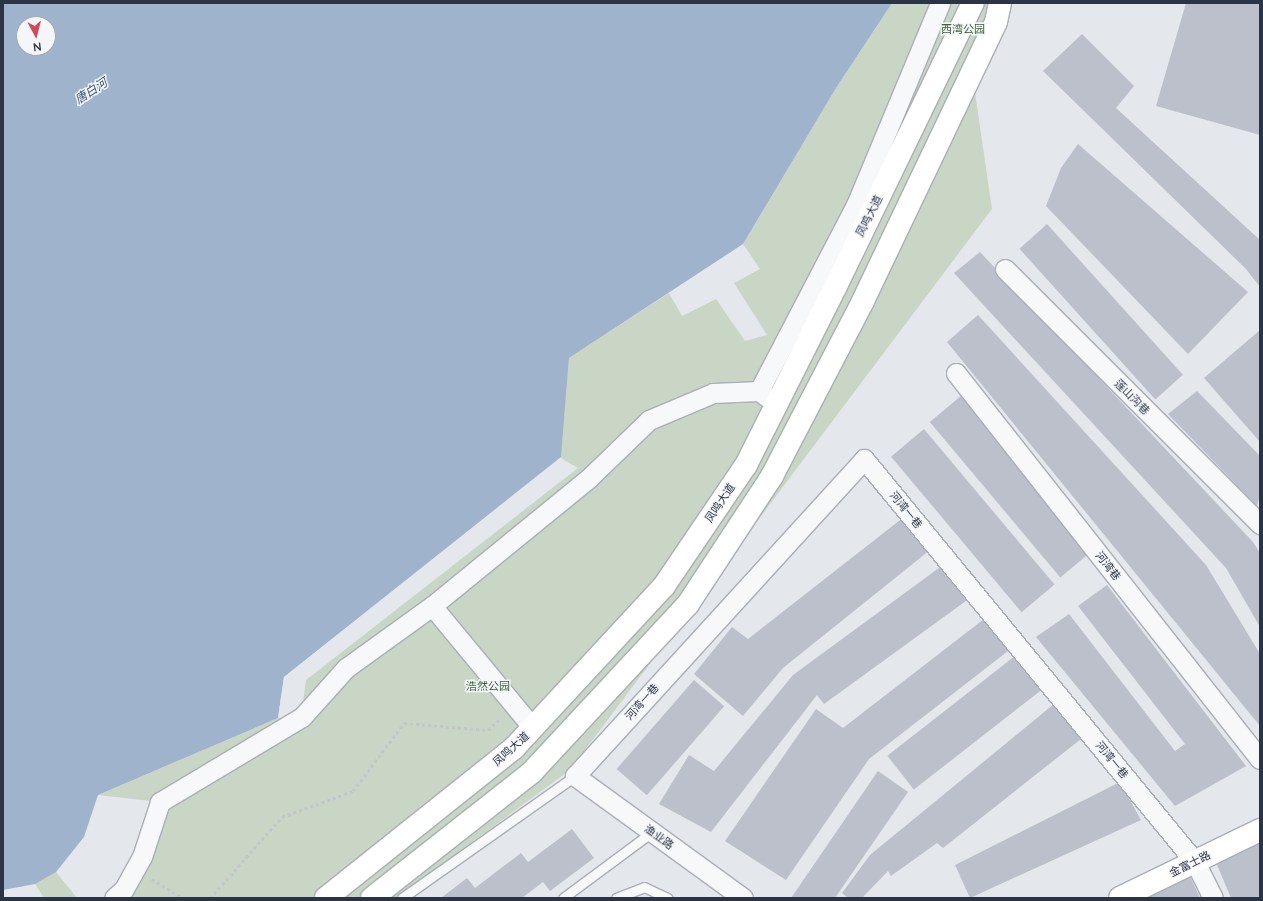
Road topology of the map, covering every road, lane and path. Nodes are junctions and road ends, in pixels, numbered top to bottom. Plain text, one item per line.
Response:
1 (940, 3) edge
2 (973, 3) edge
3 (1000, 3) edge
4 (1005, 269) dead end
5 (956, 373) dead end
6 (759, 391) junction
7 (776, 404) junction
8 (1260, 524) edge
9 (432, 606) junction
10 (514, 706) junction
11 (533, 728) junction
12 (1260, 759) edge
13 (575, 776) junction
14 (1260, 830) edge
15 (652, 832) junction
16 (1195, 862) junction
17 (135, 869) junction
18 (114, 898) edge
19 (182, 898) edge
20 (210, 898) edge
21 (326, 898) edge
22 (372, 898) edge
23 (402, 898) edge
24 (563, 898) edge
25 (616, 898) edge
26 (668, 898) edge
27 (744, 898) edge
28 (1120, 898) edge
29 (1213, 898) edge

1 - 6 street
2 - 7 main road, 凤鸣大道
3 - 22 main road
4 - 8 street, 莲山沟巷
5 - 12 street, 河湾巷
6 - 7 street
6 - 9 street
7 - 11 main road, 凤鸣大道
9 - 10 street
9 - 17 street
10 - 11 street
10 - 20 path
11 - 21 main road, 凤鸣大道
13 - 15 street, 渔业路
13 - 16 street, 河湾一巷
13 - 23 lane
14 - 16 main road, 金富士路
15 - 24 lane
15 - 27 street, 渔业路
16 - 28 main road, 金富士路
16 - 29 street, 河湾一巷
17 - 18 street
17 - 19 path
25 - 26 lane

